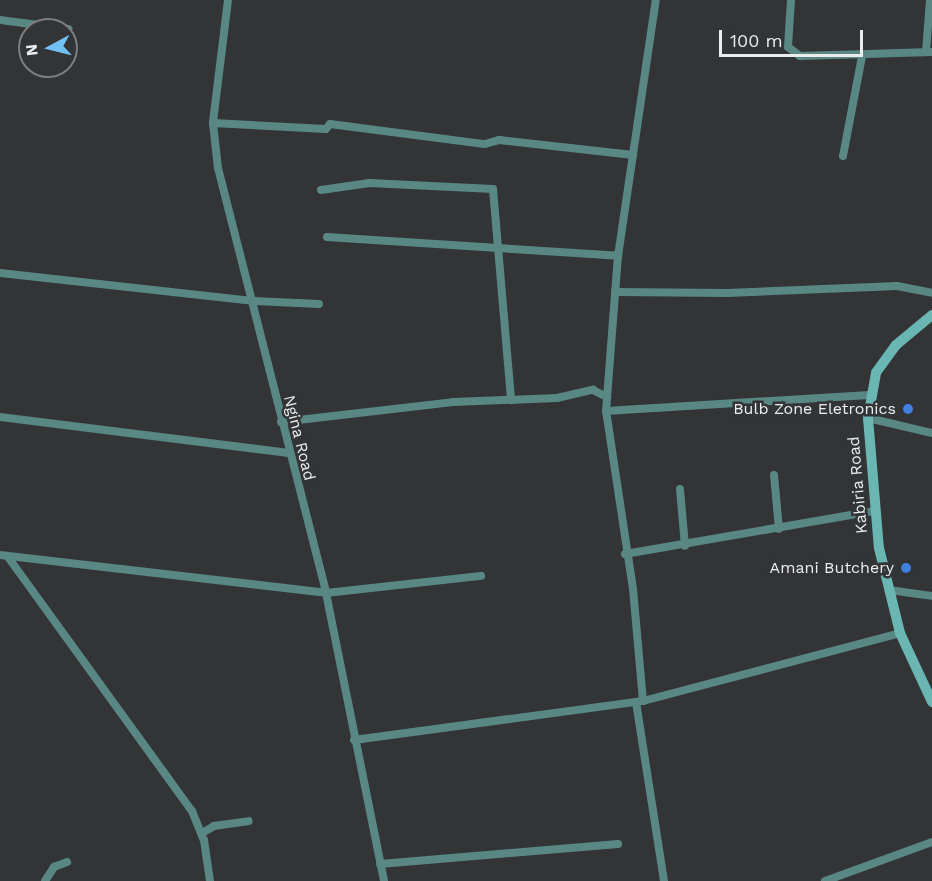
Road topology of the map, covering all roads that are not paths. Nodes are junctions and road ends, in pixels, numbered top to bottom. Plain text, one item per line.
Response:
1 (228, 0) edge
2 (656, 0) edge
3 (792, 0) edge
4 (930, 0) edge
5 (0, 20) edge
6 (18, 22) edge
7 (929, 52) edge
8 (862, 56) junction
9 (213, 123) junction
10 (633, 155) junction
11 (843, 156) dead end
12 (321, 190) dead end
13 (327, 237) dead end
14 (498, 248) junction
15 (618, 256) junction
16 (0, 273) edge
17 (615, 292) junction
18 (932, 293) edge
19 (252, 301) junction
20 (319, 304) dead end
21 (932, 315) edge
22 (870, 395) junction
23 (607, 397) junction
24 (511, 400) junction
25 (606, 411) junction
26 (0, 417) edge
27 (868, 418) junction
28 (281, 422) junction
29 (932, 433) edge
30 (288, 453) junction
31 (774, 475) dead end
32 (680, 489) dead end
33 (875, 511) junction
34 (779, 529) junction
35 (685, 546) junction
36 (625, 554) junction
37 (4, 556) edge
38 (481, 576) dead end
39 (889, 591) junction
40 (326, 593) junction
41 (932, 596) edge
42 (900, 633) junction
43 (640, 701) junction
44 (932, 702) edge
45 (354, 740) junction
46 (249, 821) dead end
47 (202, 833) junction
48 (932, 842) edge
49 (618, 844) dead end
50 (67, 862) dead end
51 (380, 864) junction
52 (45, 881) edge
53 (210, 881) edge
54 (384, 881) edge
55 (664, 881) edge
56 (825, 881) edge

1 - 9 street, Ngina Road
2 - 10 street
3 - 8 street
4 - 7 street
5 - 6 street
7 - 8 street
8 - 11 street
9 - 10 street
9 - 19 street, Ngina Road
10 - 15 street
12 - 14 street
13 - 14 street
14 - 15 street
14 - 24 street
15 - 17 street
16 - 19 street
17 - 18 street
17 - 23 street
19 - 20 street
19 - 28 street, Ngina Road
21 - 22 main road, Kabiria Road
22 - 25 street
22 - 27 main road, Kabiria Road
23 - 24 street
23 - 25 street
24 - 28 street
25 - 36 street
26 - 30 street
27 - 29 street
27 - 33 main road, Kabiria Road
28 - 30 street, Ngina Road
30 - 40 street, Ngina Road
31 - 34 street
32 - 35 street
33 - 34 street
33 - 39 main road, Kabiria Road
34 - 35 street
35 - 36 street
36 - 43 street
37 - 40 street
37 - 47 street
38 - 40 street
39 - 41 street
39 - 42 main road, Kabiria Road
40 - 45 street, Ngina Road
42 - 43 street
42 - 44 main road, Kabiria Road
43 - 45 street
43 - 55 street
45 - 51 street, Ngina Road
46 - 47 street
47 - 53 street
48 - 56 street
49 - 51 street
50 - 52 street
51 - 54 street, Ngina Road

